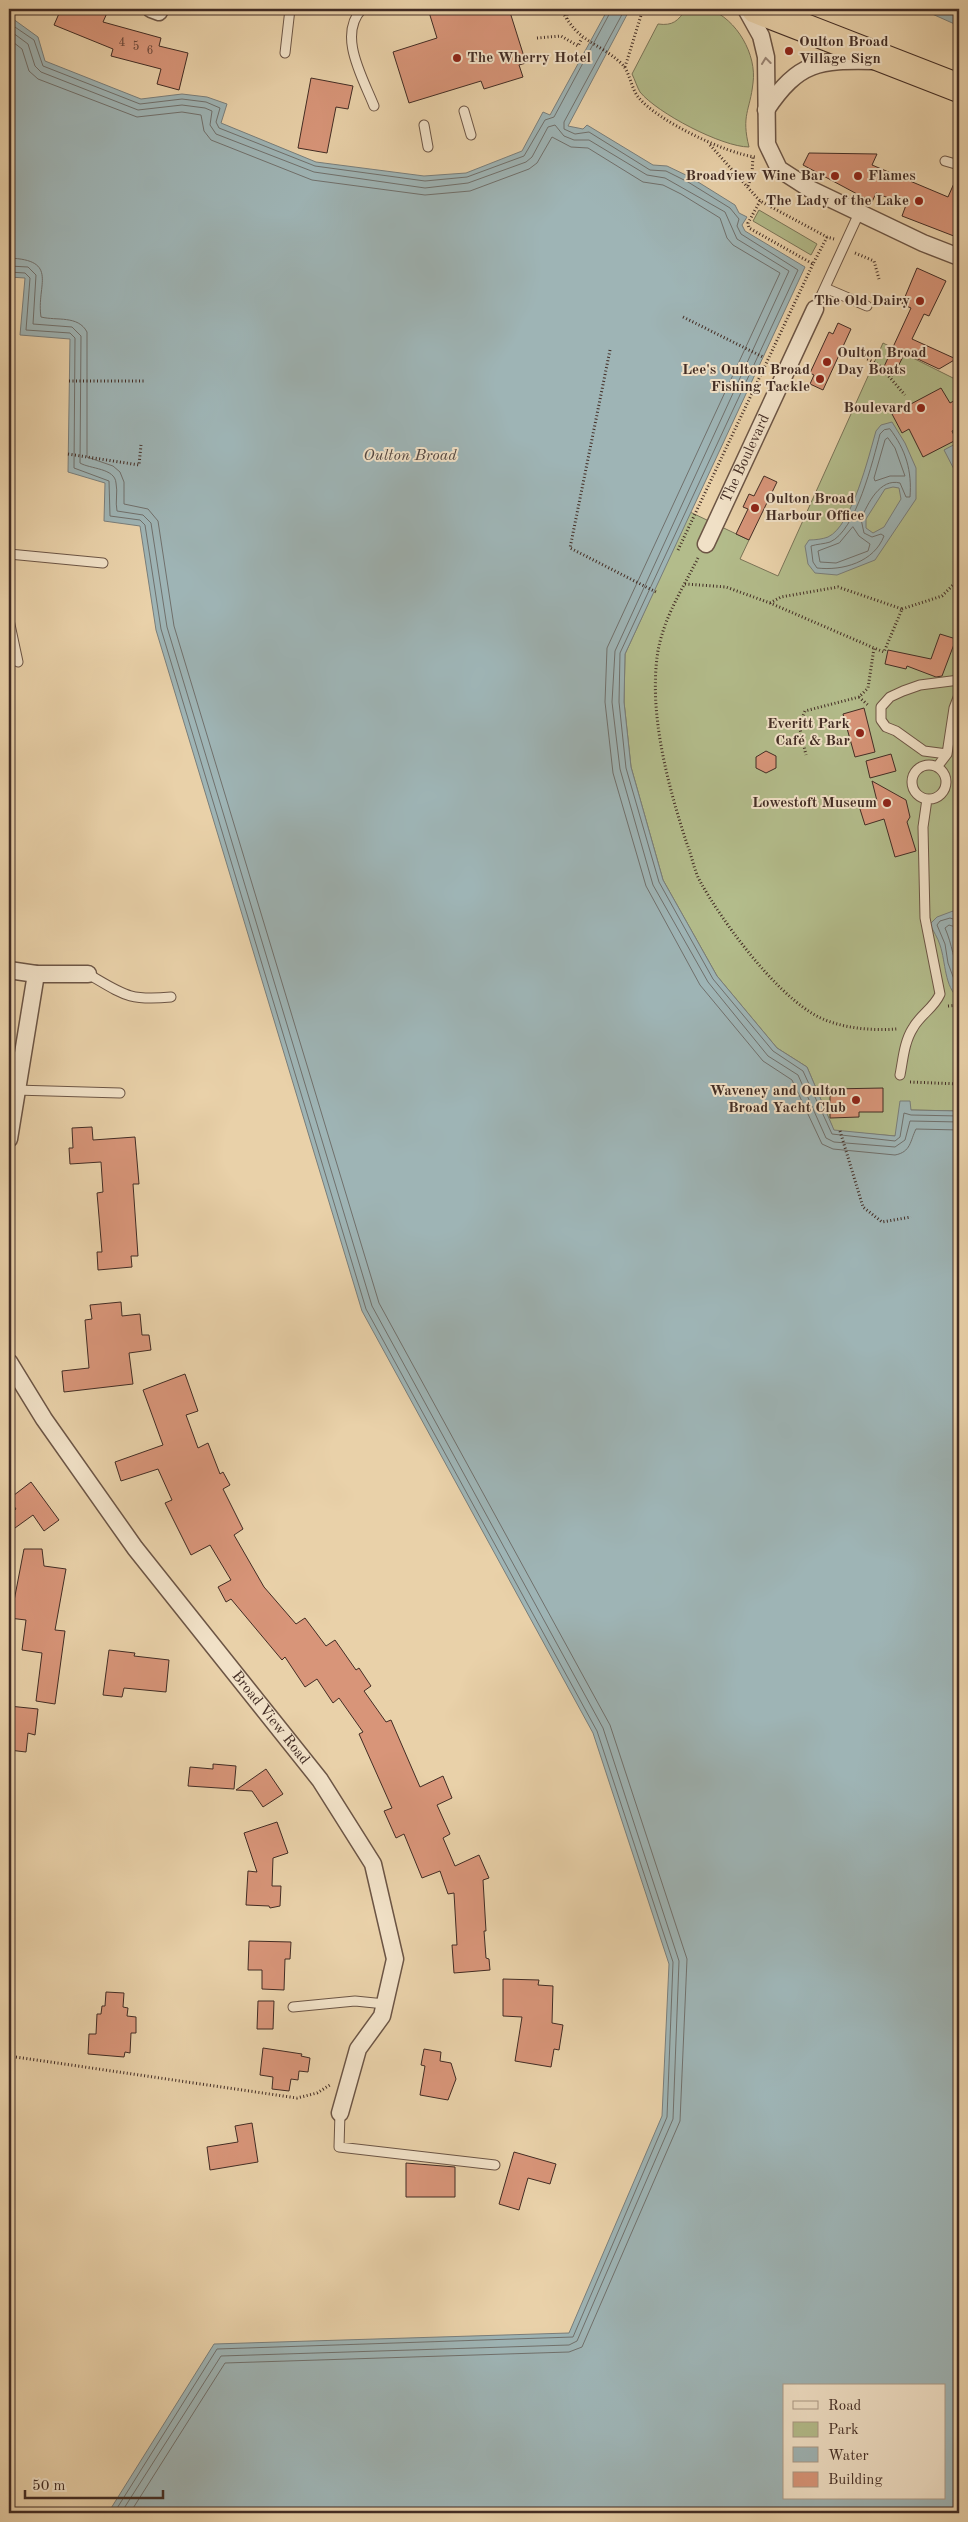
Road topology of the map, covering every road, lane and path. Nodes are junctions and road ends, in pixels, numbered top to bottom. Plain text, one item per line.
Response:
1 (290, 9) edge
2 (362, 9) edge
3 (561, 9) edge
4 (567, 9) edge
5 (643, 9) edge
6 (746, 9) edge
7 (756, 9) edge
8 (566, 19) junction
9 (537, 38) dead end
10 (582, 38) junction
11 (285, 53) dead end
12 (890, 62) junction
13 (625, 68) junction
14 (959, 88) edge
15 (374, 106) dead end
16 (766, 110) junction
17 (464, 111) dead end
18 (424, 125) dead end
19 (471, 135) dead end
20 (708, 144) junction
21 (428, 148) dead end
22 (753, 156) junction
23 (771, 156) junction
24 (945, 162) dead end
25 (959, 165) edge
26 (748, 186) junction
27 (760, 201) junction
28 (860, 211) junction
29 (827, 237) junction
30 (845, 244) junction
31 (959, 257) edge
32 (813, 264) junction
33 (879, 279) dead end
34 (825, 288) junction
35 (867, 306) dead end
36 (815, 309) joint
37 (683, 317) dead end
38 (610, 350) dead end
39 (858, 354) dead end
40 (763, 357) dead end
41 (70, 381) dead end
42 (146, 381) dead end
43 (905, 395) dead end
44 (141, 445) dead end
45 (68, 454) dead end
46 (706, 544) joint
47 (678, 550) dead end
48 (9, 554) edge
49 (102, 563) dead end
50 (959, 580) edge
51 (685, 584) junction
52 (656, 592) dead end
53 (770, 603) junction
54 (902, 609) junction
55 (9, 620) edge
56 (874, 648) junction
57 (18, 662) dead end
58 (959, 680) edge
59 (959, 695) edge
60 (947, 754) junction
61 (806, 755) dead end
62 (937, 767) junction
63 (927, 799) junction
64 (9, 970) edge
65 (36, 974) junction
66 (88, 974) joint
67 (171, 997) dead end
68 (913, 1027) junction
69 (900, 1075) dead end
70 (909, 1082) dead end
71 (959, 1084) edge
72 (12, 1090) edge
73 (120, 1093) dead end
74 (840, 1131) dead end
75 (9, 1139) edge
76 (911, 1217) dead end
77 (9, 1362) edge
78 (385, 2004) junction
79 (293, 2007) dead end
80 (9, 2056) edge
81 (352, 2072) junction
82 (340, 2113) joint
83 (495, 2165) dead end

1 - 11 lane
2 - 15 lane
3 - 8 path
4 - 8 path
5 - 13 path
16 -> 6 street
7 - 12 highway
8 - 10 path
9 - 10 path
10 - 13 path
12 - 14 highway
12 - 16 street
13 - 20 path
16 - 23 street
17 - 19 lane
18 - 21 lane
20 - 22 path
20 - 26 path
22 - 23 path
22 - 26 path
23 - 28 street
24 - 25 lane
26 - 27 path
27 - 29 path
27 - 32 path
28 - 30 lane, The Boulevard
28 - 31 street
29 - 30 path
29 - 32 path
30 - 33 path
30 - 34 lane, The Boulevard
32 - 47 path
34 - 35 lane
34 - 36 lane, The Boulevard
36 - 46 street, The Boulevard
37 - 40 path
38 - 52 path
39 - 43 path
41 - 42 path
44 - 45 path
46 - 51 path
48 - 49 lane
50 - 54 path
51 - 53 path
51 - 68 path
53 - 54 path
53 - 56 path
54 - 56 path
55 - 57 lane
56 - 61 path
58 - 60 lane
59 - 60 lane
60 - 62 lane
62 - 63 lane
62 - 63 lane
63 - 68 lane
64 - 65 street
65 - 66 street
65 - 72 street
66 - 67 lane
68 - 69 lane
70 - 71 path
72 - 73 lane
72 - 75 street
74 - 76 path
77 - 78 street, Broad View Road
78 - 79 lane
78 - 81 street, Broad View Road
80 - 81 path
81 - 82 street, Broad View Road
82 - 83 lane

